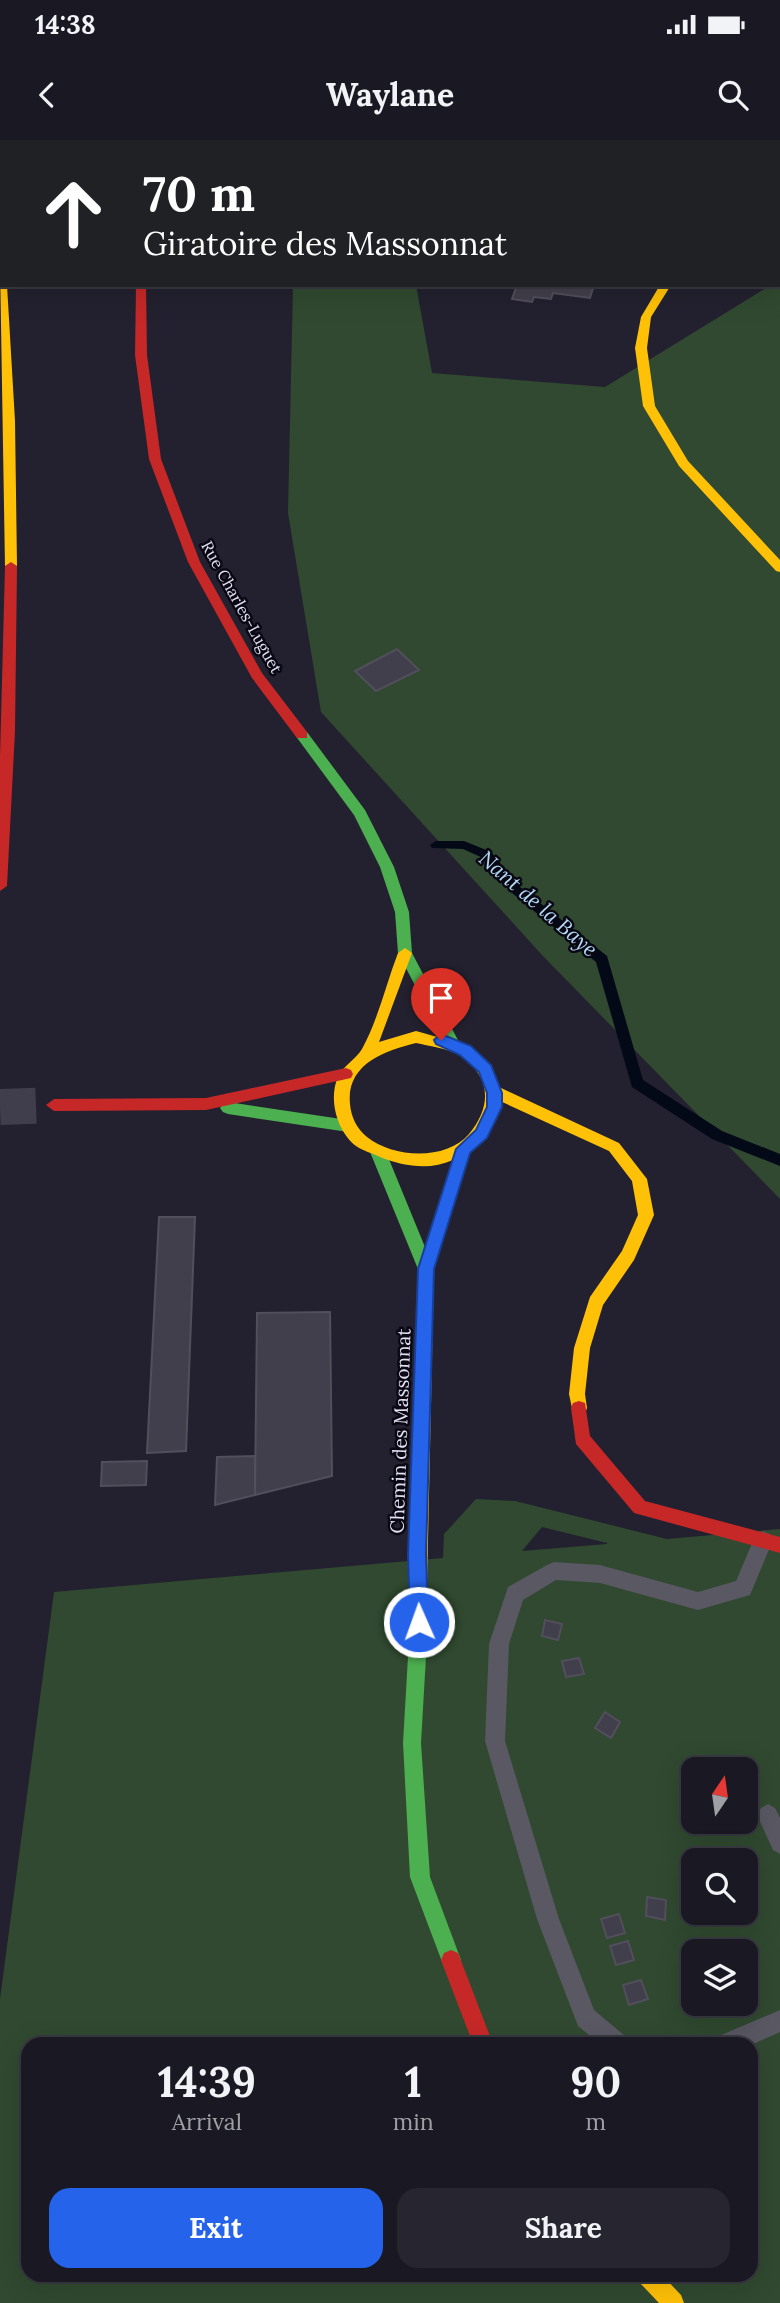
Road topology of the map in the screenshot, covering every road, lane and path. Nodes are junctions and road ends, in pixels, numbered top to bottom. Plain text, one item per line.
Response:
1 (1, 287) edge
2 (141, 287) edge
3 (665, 287) edge
4 (780, 568) edge
5 (0, 886) edge
6 (405, 953) junction
7 (453, 1044) junction
8 (369, 1050) junction
9 (346, 1074) junction
10 (495, 1093) junction
11 (206, 1104) junction
12 (54, 1105) tunnel mouth
13 (348, 1126) junction
14 (575, 1127) junction
15 (535, 1130) dead end
16 (464, 1149) junction
17 (378, 1152) junction
18 (426, 1269) junction
19 (771, 1542) edge
20 (768, 1815) dead end
21 (780, 1843) edge
22 (780, 2021) edge
23 (480, 2037) edge
24 (609, 2037) edge
25 (743, 2037) edge
26 (654, 2282) edge
27 (673, 2303) edge

1 - 5 main road
2 - 6 main road, Rue Charles-Luguet
3 - 4 main road
6 - 7 main road, Rue Charles-Luguet
6 - 8 main road, Rue Charles-Luguet
7 - 8 main road
7 - 10 main road
8 - 9 main road
9 - 11 main road
9 - 13 main road
10 - 14 main road
10 - 16 main road
11 - 12 main road
11 - 13 main road
13 - 17 main road
14 - 15 main road
14 - 19 main road
16 - 17 main road
16 - 18 main road, Chemin des Massonnat
17 - 18 main road, Chemin des Massonnat
18 - 23 main road, Chemin des Massonnat
19 - 24 lane
20 - 21 lane
22 - 25 lane
26 - 27 main road

